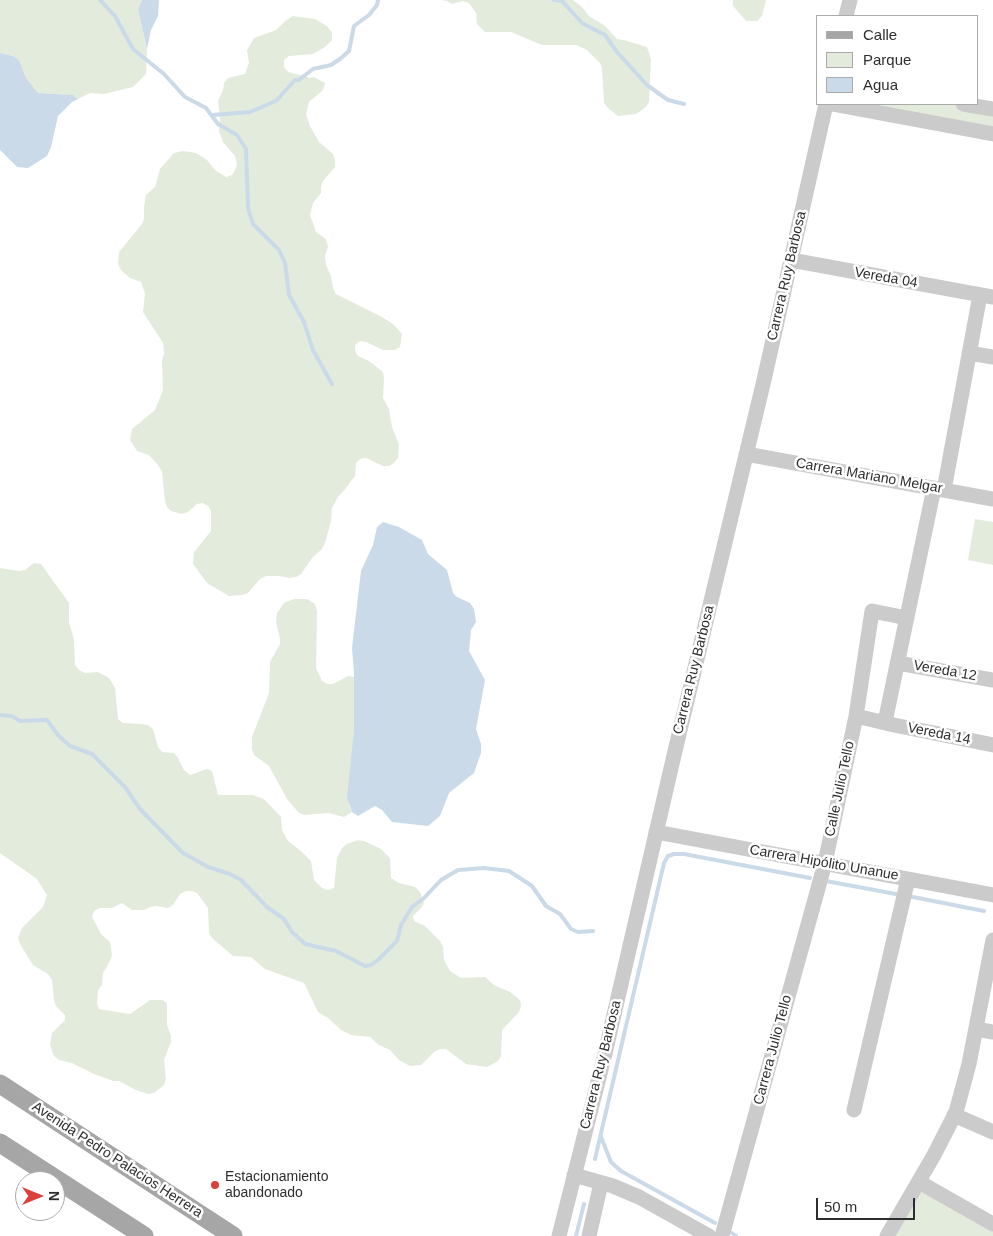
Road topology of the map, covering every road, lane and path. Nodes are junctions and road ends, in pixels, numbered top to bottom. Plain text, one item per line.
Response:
1 (850, 0) edge
2 (846, 15) edge
3 (826, 105) edge
4 (837, 105) edge
5 (969, 105) edge
6 (993, 109) edge
7 (993, 134) edge
8 (791, 260) junction
9 (987, 296) edge
10 (969, 353) junction
11 (993, 357) edge
12 (746, 454) junction
13 (939, 489) junction
14 (993, 498) edge
15 (907, 618) junction
16 (898, 663) junction
17 (993, 680) edge
18 (856, 716) junction
19 (886, 722) junction
20 (993, 745) edge
21 (656, 832) junction
22 (825, 864) junction
23 (905, 890) junction
24 (993, 895) edge
25 (993, 940) edge
26 (976, 1029) junction
27 (993, 1032) edge
28 (0, 1084) edge
29 (854, 1110) dead end
30 (954, 1115) junction
31 (993, 1132) edge
32 (0, 1142) edge
33 (574, 1175) junction
34 (601, 1182) junction
35 (919, 1182) junction
36 (993, 1224) edge
37 (144, 1236) edge
38 (233, 1236) edge
39 (559, 1236) edge
40 (589, 1236) edge
41 (709, 1236) edge
42 (722, 1236) edge
43 (887, 1236) edge

1 - 2 street
3 - 8 street, Carrera Ruy Barbosa
4 - 7 street
5 - 6 street
8 - 9 street, Vereda 04
8 - 12 street, Carrera Ruy Barbosa
9 - 10 street
10 - 11 street
10 - 13 street
12 - 13 street, Carrera Mariano Melgar
12 - 21 street, Carrera Ruy Barbosa
13 - 14 street, Carrera Mariano Melgar
13 - 15 street
15 - 16 street
15 - 18 street, Calle Julio Tello
16 - 17 street, Vereda 12
16 - 19 street
18 - 19 street
18 - 22 street, Calle Julio Tello
19 - 20 street, Vereda 14
21 - 22 street, Carrera Hipólito Unanue
21 - 33 street, Carrera Ruy Barbosa
22 - 23 street, Carrera Hipólito Unanue
22 - 42 street, Carrera Julio Tello
23 - 24 street, Carrera Hipólito Unanue
23 - 29 street
25 - 26 street
26 - 27 street
26 - 30 street
28 - 38 main road, Avenida Pedro Palacios Herrera
30 - 31 street
30 - 35 street
32 - 37 main road
33 - 34 street
33 - 39 street, Carrera Ruy Barbosa
34 - 40 street
34 - 41 street
35 - 36 street
35 - 43 street

